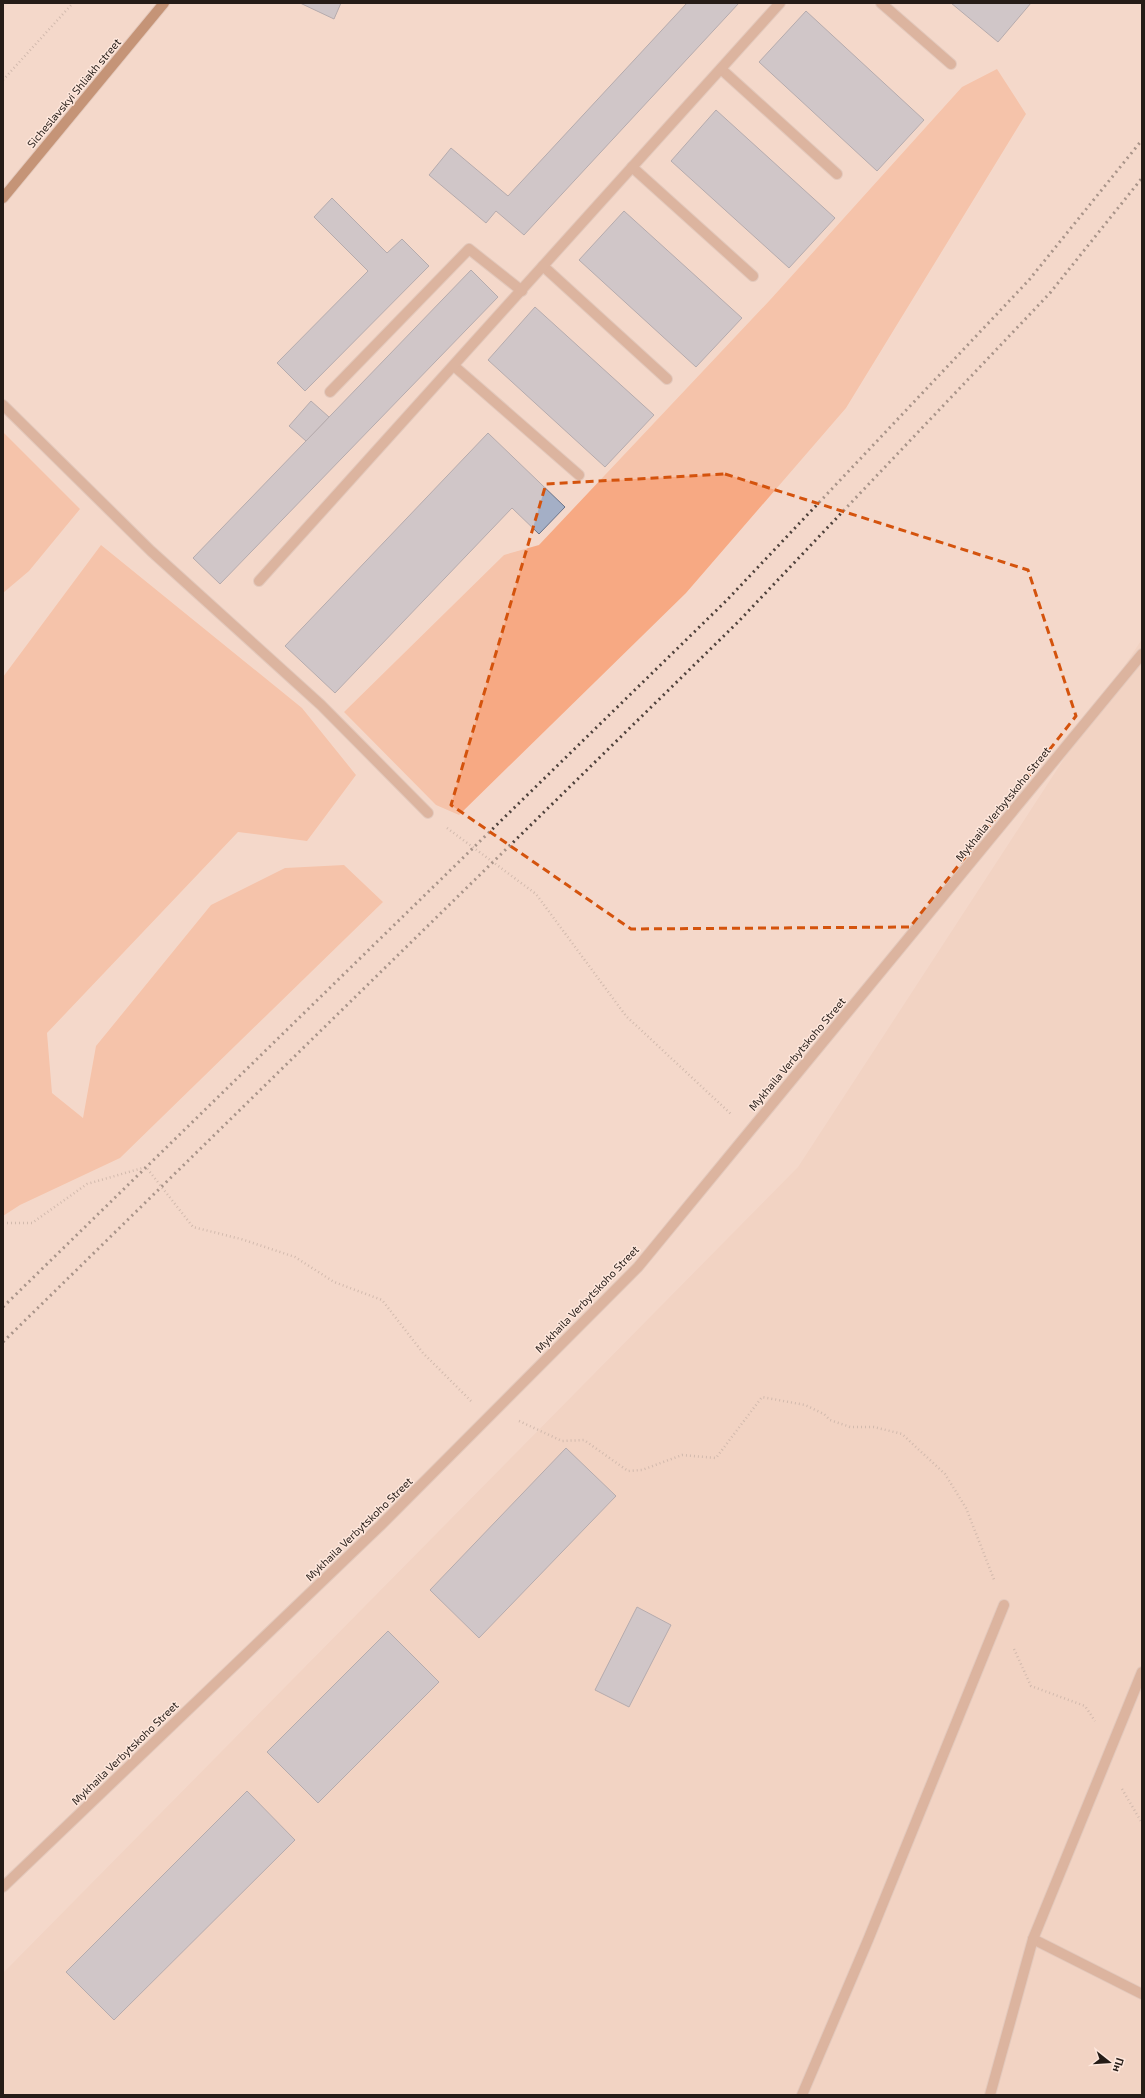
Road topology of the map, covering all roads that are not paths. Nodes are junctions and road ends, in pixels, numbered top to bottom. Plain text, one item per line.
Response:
1 (164, 3) edge
2 (780, 3) edge
3 (881, 3) edge
4 (951, 64) dead end
5 (721, 69) junction
6 (632, 167) junction
7 (837, 174) dead end
8 (3, 198) edge
9 (543, 266) junction
10 (753, 276) dead end
11 (522, 290) junction
12 (454, 366) junction
13 (667, 379) dead end
14 (330, 392) dead end
15 (3, 405) edge
16 (579, 475) dead end
17 (259, 581) dead end
18 (1142, 654) edge
19 (428, 813) road end
20 (1004, 1605) road end
21 (1142, 1672) edge
22 (3, 1887) edge
23 (1033, 1939) junction
24 (1142, 1994) edge
25 (802, 2095) edge
26 (990, 2095) edge

1 - 8 main road, Sicheslavskyi Shliakh street
2 - 5 street
3 - 4 street
5 - 6 street
5 - 7 street
6 - 9 street
6 - 10 street
9 - 11 street
9 - 13 street
11 - 12 street
11 - 14 street
12 - 16 street
12 - 17 street
15 - 19 street
18 - 22 street, Mykhaila Verbytskoho Street
20 - 25 street
21 - 23 street
23 - 24 street
23 - 26 street

